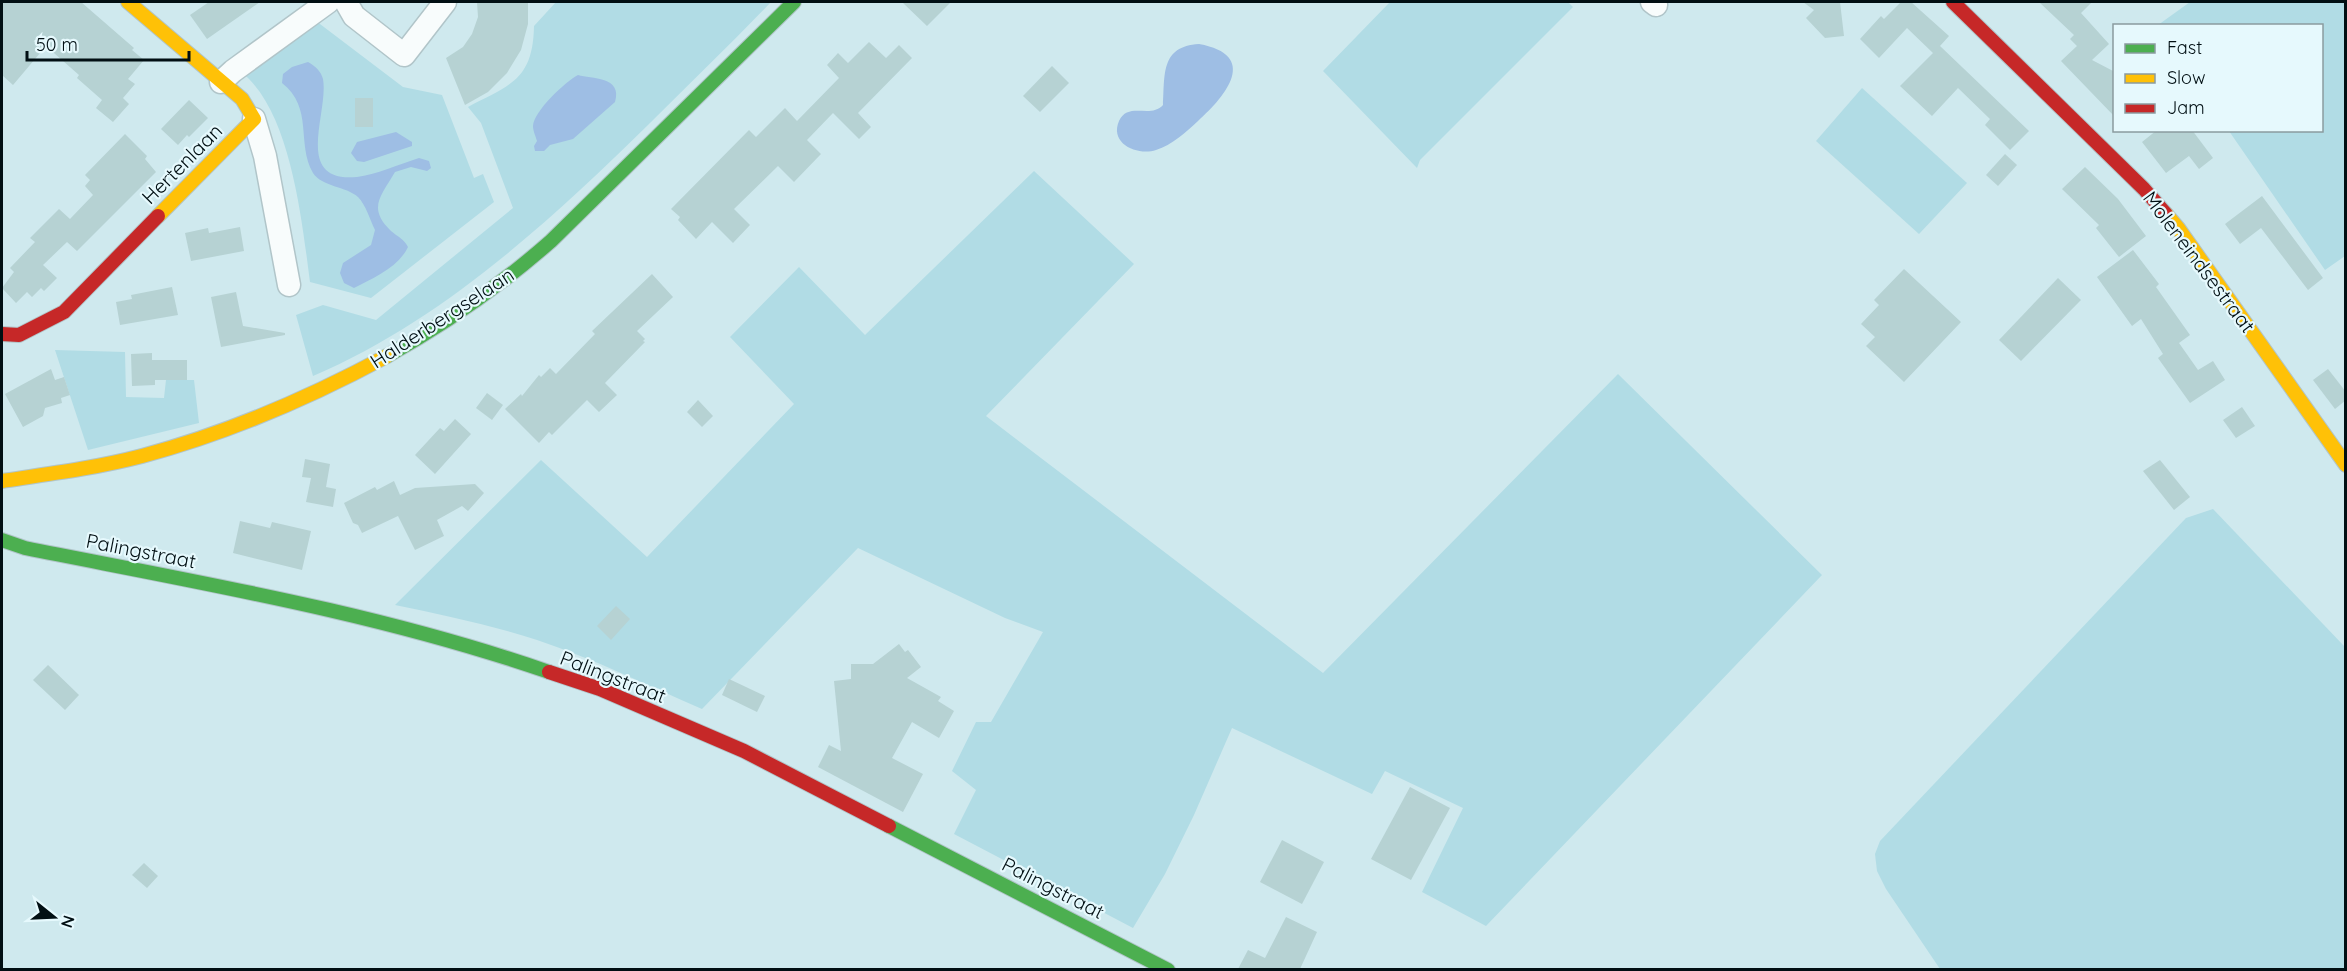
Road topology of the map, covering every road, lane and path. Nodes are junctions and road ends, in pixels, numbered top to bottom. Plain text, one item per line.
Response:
1 (128, 2) edge
2 (328, 2) edge
3 (345, 2) edge
4 (445, 2) edge
5 (795, 2) edge
6 (1953, 2) edge
7 (221, 82) junction
8 (254, 119) junction
9 (289, 285) dead end
10 (2, 334) edge
11 (2346, 465) edge
12 (2, 481) edge
13 (2, 540) edge
14 (1168, 969) edge

1 - 7 street
2 - 7 street
3 - 4 street
5 - 12 street, Halderbergselaan
6 - 11 street, Moleneindsestraat
7 - 8 street
8 - 9 street
8 - 10 street, Hertenlaan
13 - 14 street, Palingstraat

